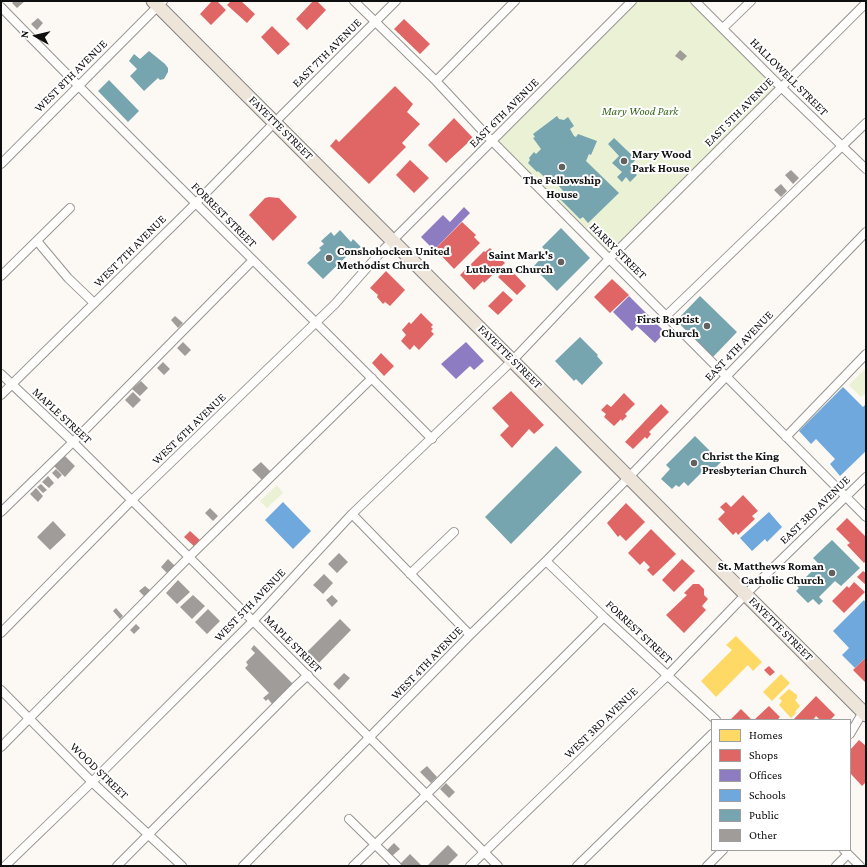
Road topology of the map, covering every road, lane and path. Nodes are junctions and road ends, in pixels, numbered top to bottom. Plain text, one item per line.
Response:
1 (354, 1) edge
2 (396, 1) edge
3 (515, 1) edge
4 (632, 1) edge
5 (696, 1) edge
6 (751, 1) edge
7 (158, 3) edge
8 (1, 7) edge
9 (865, 7) edge
10 (375, 22) junction
11 (723, 28) junction
12 (436, 81) junction
13 (78, 86) junction
14 (781, 87) junction
15 (275, 122) junction
16 (866, 123) edge
17 (492, 142) junction
18 (842, 147) junction
19 (1, 164) edge
20 (866, 169) edge
21 (195, 204) junction
22 (70, 208) dead end
23 (866, 232) edge
24 (37, 241) junction
25 (393, 241) junction
26 (609, 259) junction
27 (252, 260) junction
28 (1, 276) edge
29 (94, 303) junction
30 (665, 317) junction
31 (316, 322) junction
32 (866, 354) edge
33 (513, 360) junction
34 (1, 374) edge
35 (725, 377) junction
36 (372, 378) junction
37 (12, 385) junction
38 (1, 395) edge
39 (786, 437) junction
40 (432, 439) junction
41 (73, 442) junction
42 (629, 477) junction
43 (866, 477) edge
44 (846, 496) junction
45 (132, 500) junction
46 (1, 512) edge
47 (352, 514) junction
48 (866, 517) edge
49 (454, 532) dead end
50 (189, 557) junction
51 (546, 561) junction
52 (410, 574) junction
53 (746, 594) junction
54 (604, 617) junction
55 (253, 620) junction
56 (1, 633) edge
57 (470, 635) junction
58 (308, 675) junction
59 (668, 675) junction
60 (1, 690) edge
61 (865, 712) edge
62 (29, 718) junction
63 (715, 719) edge
64 (851, 719) edge
65 (851, 733) edge
66 (711, 735) edge
67 (370, 738) junction
68 (1, 747) edge
69 (92, 782) junction
70 (427, 794) junction
71 (349, 819) dead end
72 (148, 835) junction
73 (375, 844) junction
74 (722, 851) edge
75 (484, 852) junction
76 (846, 852) edge
77 (5, 866) edge
78 (117, 866) edge
79 (182, 866) edge
80 (242, 866) edge
81 (353, 866) edge
82 (397, 866) edge
83 (470, 866) edge
84 (498, 866) edge
85 (577, 866) edge
86 (707, 866) edge
87 (836, 866) edge
88 (860, 866) edge

1 - 10 street, HARRY STREET
2 - 10 street, EAST 7TH AVENUE
3 - 12 street
4 - 17 street, EAST 6TH AVENUE
5 - 11 street, HALLOWELL STREET
6 - 11 street
7 - 13 street, WEST 8TH AVENUE
7 - 15 main road, FAYETTE STREET
8 - 13 street, FORREST STREET
9 - 14 street, EAST 5TH AVENUE
10 - 12 street, HARRY STREET
10 - 15 street, EAST 7TH AVENUE
11 - 14 street, HALLOWELL STREET
12 - 17 street, HARRY STREET
13 - 19 street, WEST 8TH AVENUE
13 - 21 street, FORREST STREET
14 - 18 street, HALLOWELL STREET
14 - 26 street, EAST 5TH AVENUE
15 - 21 street, WEST 7TH AVENUE
15 - 25 main road, FAYETTE STREET
16 - 18 street
17 - 25 street, EAST 6TH AVENUE
17 - 26 street, HARRY STREET
18 - 20 street, HALLOWELL STREET
18 - 30 street
21 - 27 street, FORREST STREET
21 - 29 street, WEST 7TH AVENUE
22 - 24 street
23 - 35 street, EAST 4TH AVENUE
24 - 28 street
24 - 29 street
25 - 31 street, WEST 6TH AVENUE
25 - 33 main road, FAYETTE STREET
26 - 30 street, HARRY STREET
26 - 33 street, EAST 5TH AVENUE
27 - 31 street, FORREST STREET
27 - 41 street
29 - 37 street, WEST 7TH AVENUE
30 - 35 street, HARRY STREET
31 - 36 street, FORREST STREET
31 - 45 street, WEST 6TH AVENUE
32 - 39 street
33 - 40 street, WEST 5TH AVENUE
33 - 42 main road, FAYETTE STREET
34 - 37 street, MAPLE STREET
35 - 39 street, HARRY STREET
35 - 42 street, EAST 4TH AVENUE
36 - 40 street, FORREST STREET
36 - 50 street
37 - 38 street, WEST 7TH AVENUE
37 - 41 street, MAPLE STREET
39 - 44 street, HARRY STREET
40 - 47 street, WEST 5TH AVENUE
41 - 45 street, MAPLE STREET
41 - 46 street
42 - 51 street, WEST 4TH AVENUE
42 - 53 main road, FAYETTE STREET
43 - 44 street, EAST 3RD AVENUE
44 - 48 street, HARRY STREET
44 - 53 street, EAST 3RD AVENUE
45 - 50 street, MAPLE STREET
45 - 56 street, WEST 6TH AVENUE
47 - 52 street
47 - 55 street, WEST 5TH AVENUE
49 - 52 street
50 - 55 street, MAPLE STREET
50 - 62 street
51 - 54 street, FORREST STREET
51 - 57 street, WEST 4TH AVENUE
52 - 57 street
53 - 59 street, WEST 3RD AVENUE
53 - 61 main road, FAYETTE STREET
54 - 59 street, FORREST STREET
54 - 70 street
55 - 58 street, MAPLE STREET
55 - 69 street, WEST 5TH AVENUE
57 - 67 street, WEST 4TH AVENUE
58 - 67 street, MAPLE STREET
58 - 72 street
59 - 63 street, FORREST STREET
59 - 75 street, WEST 3RD AVENUE
60 - 62 street, WOOD STREET
61 - 64 street
61 - 65 street
62 - 68 street
62 - 69 street, WOOD STREET
66 - 85 street
67 - 70 street, MAPLE STREET
67 - 80 street, WEST 4TH AVENUE
69 - 72 street, WOOD STREET
69 - 77 street, WEST 5TH AVENUE
70 - 73 street
70 - 75 street, MAPLE STREET
71 - 73 street
72 - 78 street
72 - 79 street, WOOD STREET
73 - 81 street
73 - 82 street
74 - 86 street
75 - 83 street, WEST 3RD AVENUE
75 - 84 street, MAPLE STREET
76 - 87 street
76 - 88 street

